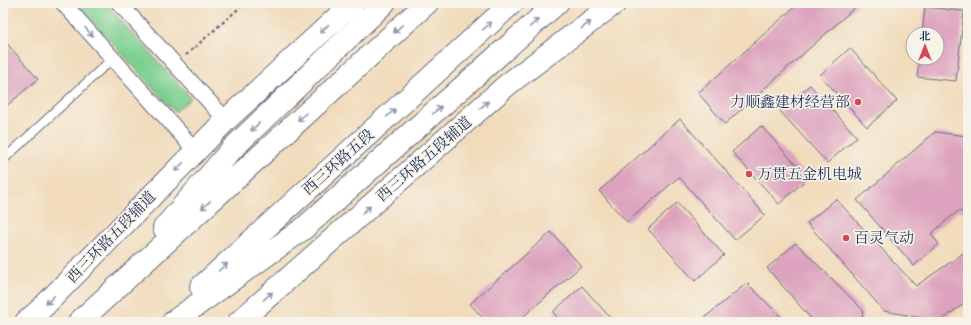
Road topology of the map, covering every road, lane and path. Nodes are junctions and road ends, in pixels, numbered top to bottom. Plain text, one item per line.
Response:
1 (63, 3) edge
2 (119, 3) edge
3 (245, 3) edge
4 (353, 3) edge
5 (384, 3) edge
6 (427, 3) edge
7 (512, 3) edge
8 (557, 3) edge
9 (615, 3) edge
10 (112, 59) junction
11 (175, 64) junction
12 (226, 120) junction
13 (195, 150) junction
14 (3, 160) edge
15 (96, 307) junction
16 (26, 322) edge
17 (80, 322) edge
18 (164, 322) edge
19 (173, 322) edge
20 (239, 322) edge

1 -> 10 street
2 - 11 street
3 - 11 path
4 -> 12 main road, 西三环路五段辅道
5 -> 15 main road
6 -> 15 main road
18 -> 7 main road, 西三环路五段
19 -> 8 main road
20 -> 9 main road, 西三环路五段辅道
10 - 13 street
10 - 14 lane
11 - 12 street
12 - 13 main road, 西三环路五段辅道
13 -> 16 main road, 西三环路五段辅道
15 - 17 main road

